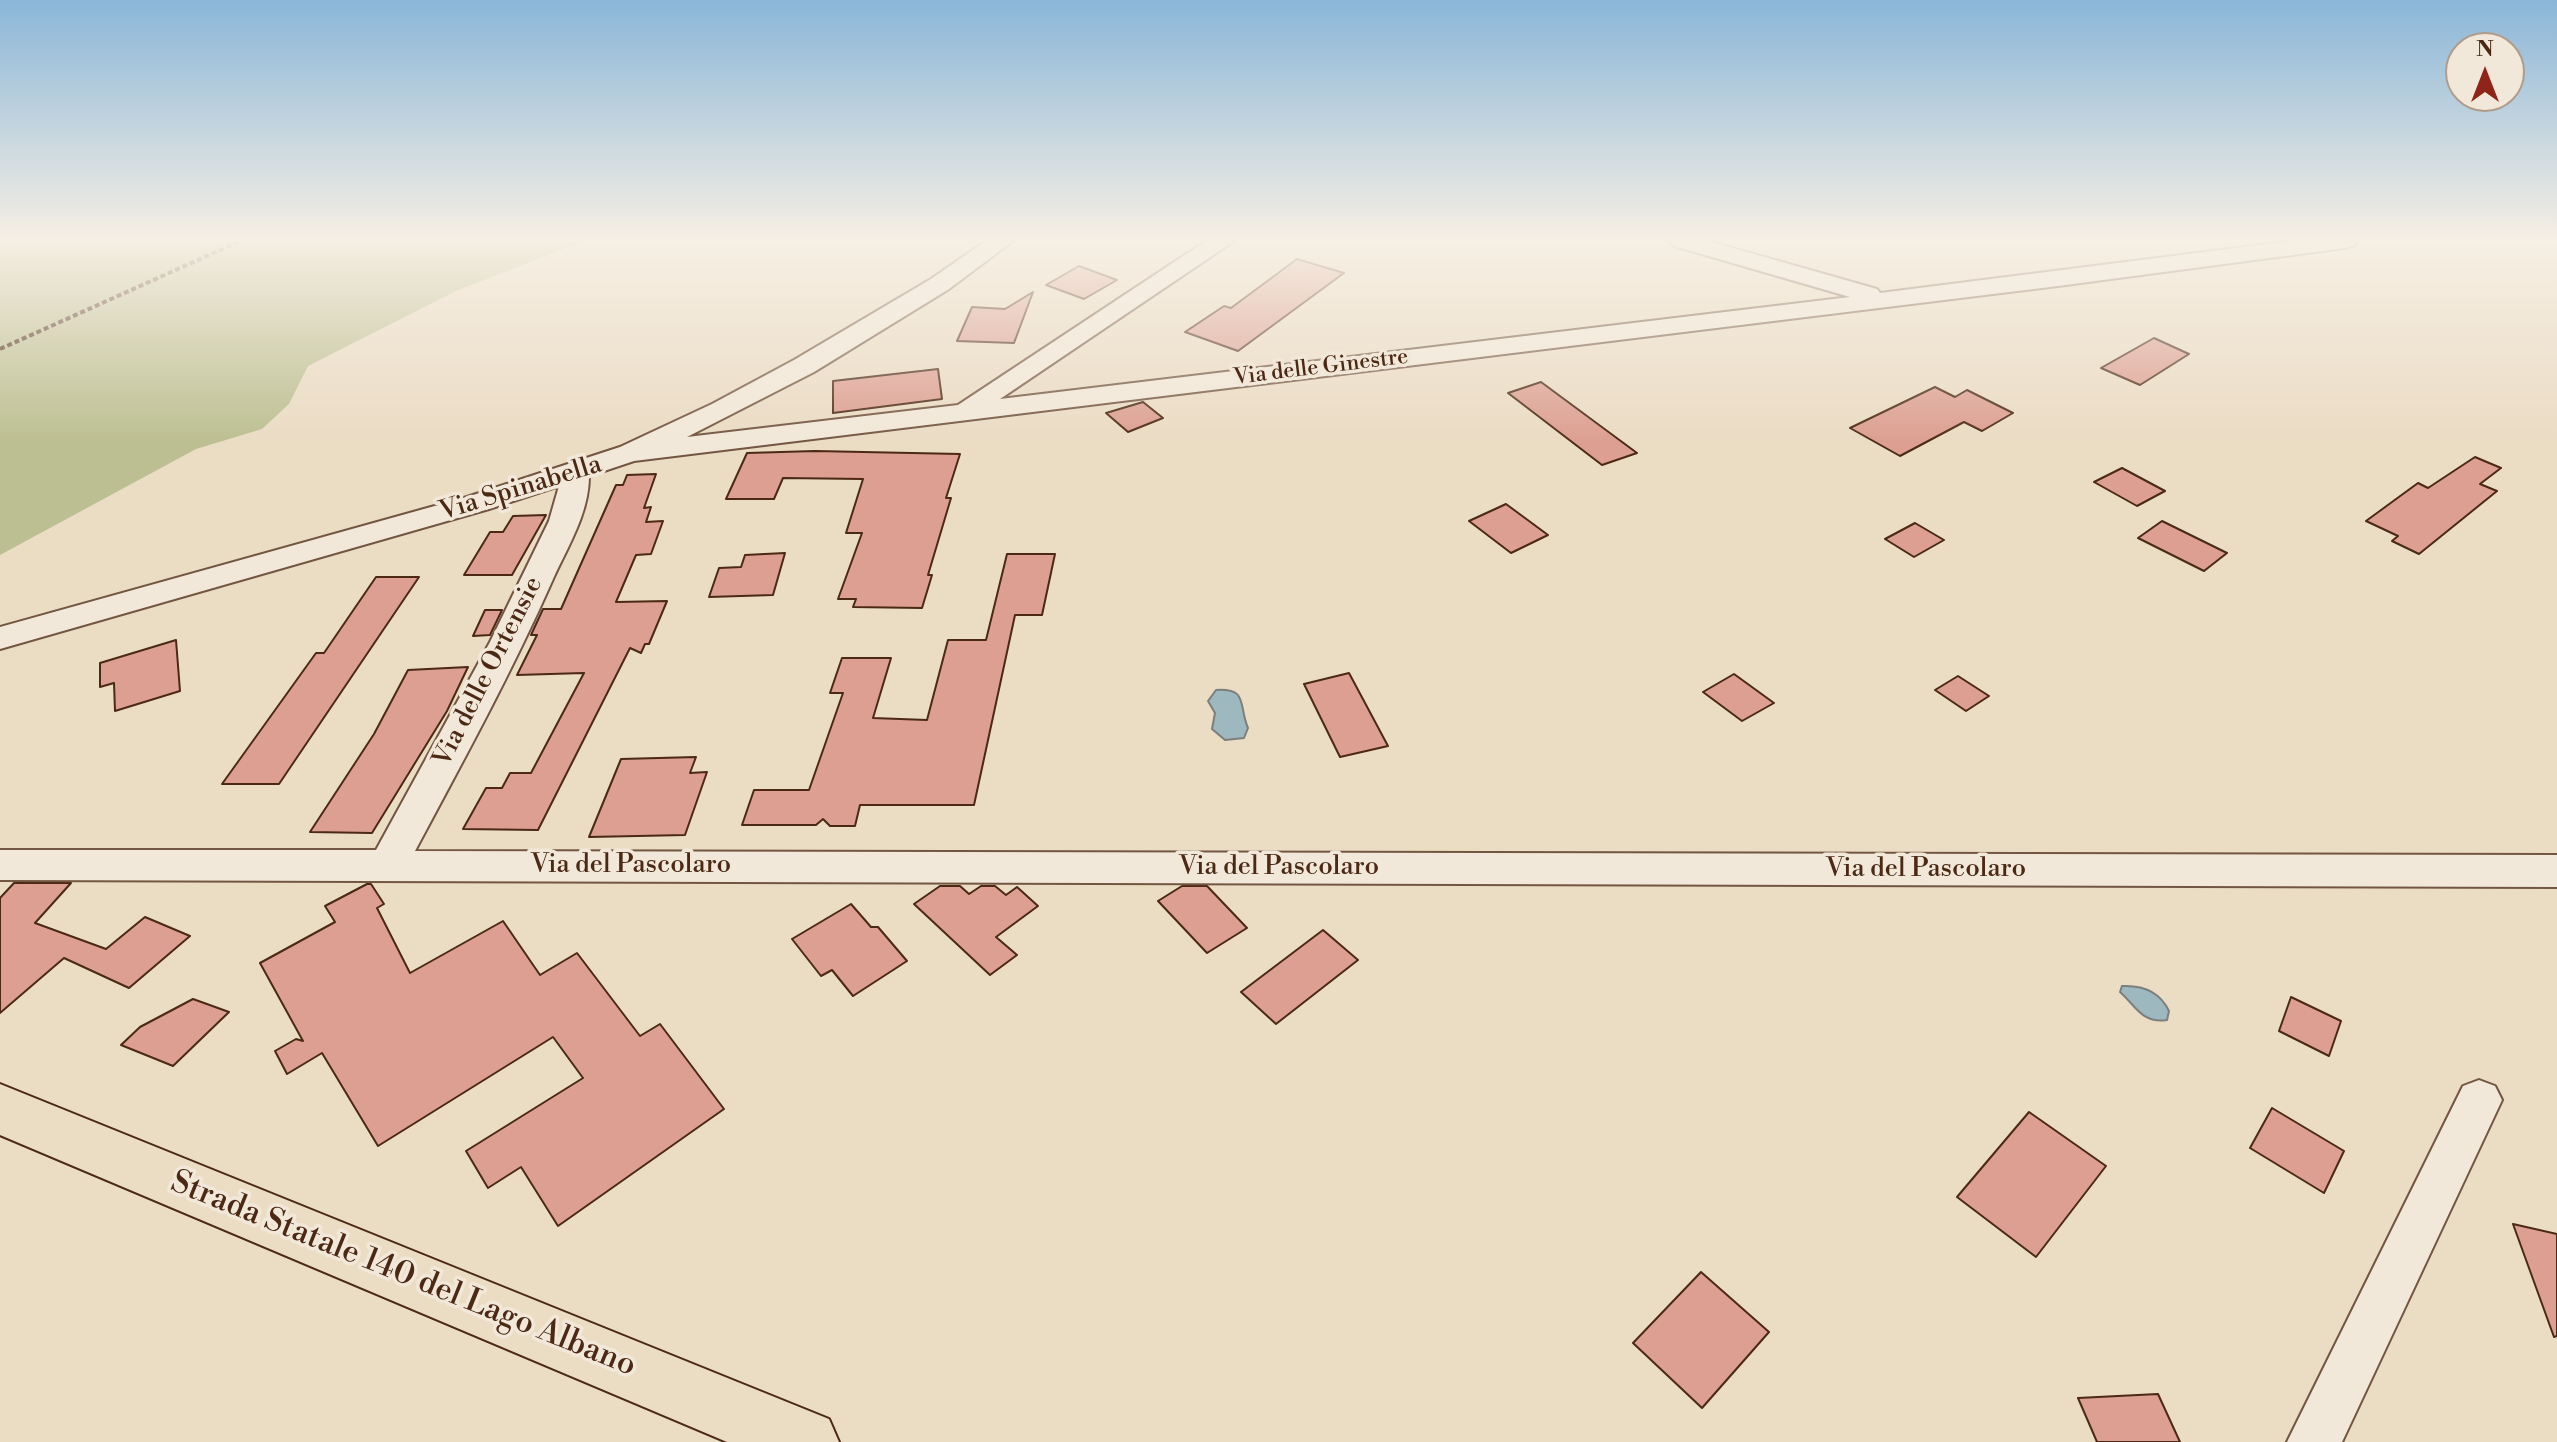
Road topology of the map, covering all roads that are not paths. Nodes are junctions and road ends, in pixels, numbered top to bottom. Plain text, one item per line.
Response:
1 (900, 308) edge
2 (1120, 308) edge
3 (1810, 308) edge
4 (962, 413) junction
5 (630, 453) junction
6 (574, 473) junction
7 (0, 638) edge
8 (0, 865) edge
9 (387, 866) junction
10 (2557, 871) edge
11 (2479, 1100) dead end
12 (0, 1109) edge
13 (806, 1442) edge
14 (2314, 1442) edge

1 - 5 street, Via Spinabella
2 - 4 street
3 - 4 street, Via delle Ginestre
4 - 5 street, Via delle Ginestre
5 - 6 street, Via Spinabella
6 - 7 street, Via Spinabella
6 - 9 street, Via delle Ortensie
8 - 9 street, Via del Pascolaro
9 - 10 street, Via del Pascolaro
11 - 14 street
12 - 13 main road, Strada Statale 140 del Lago Albano

